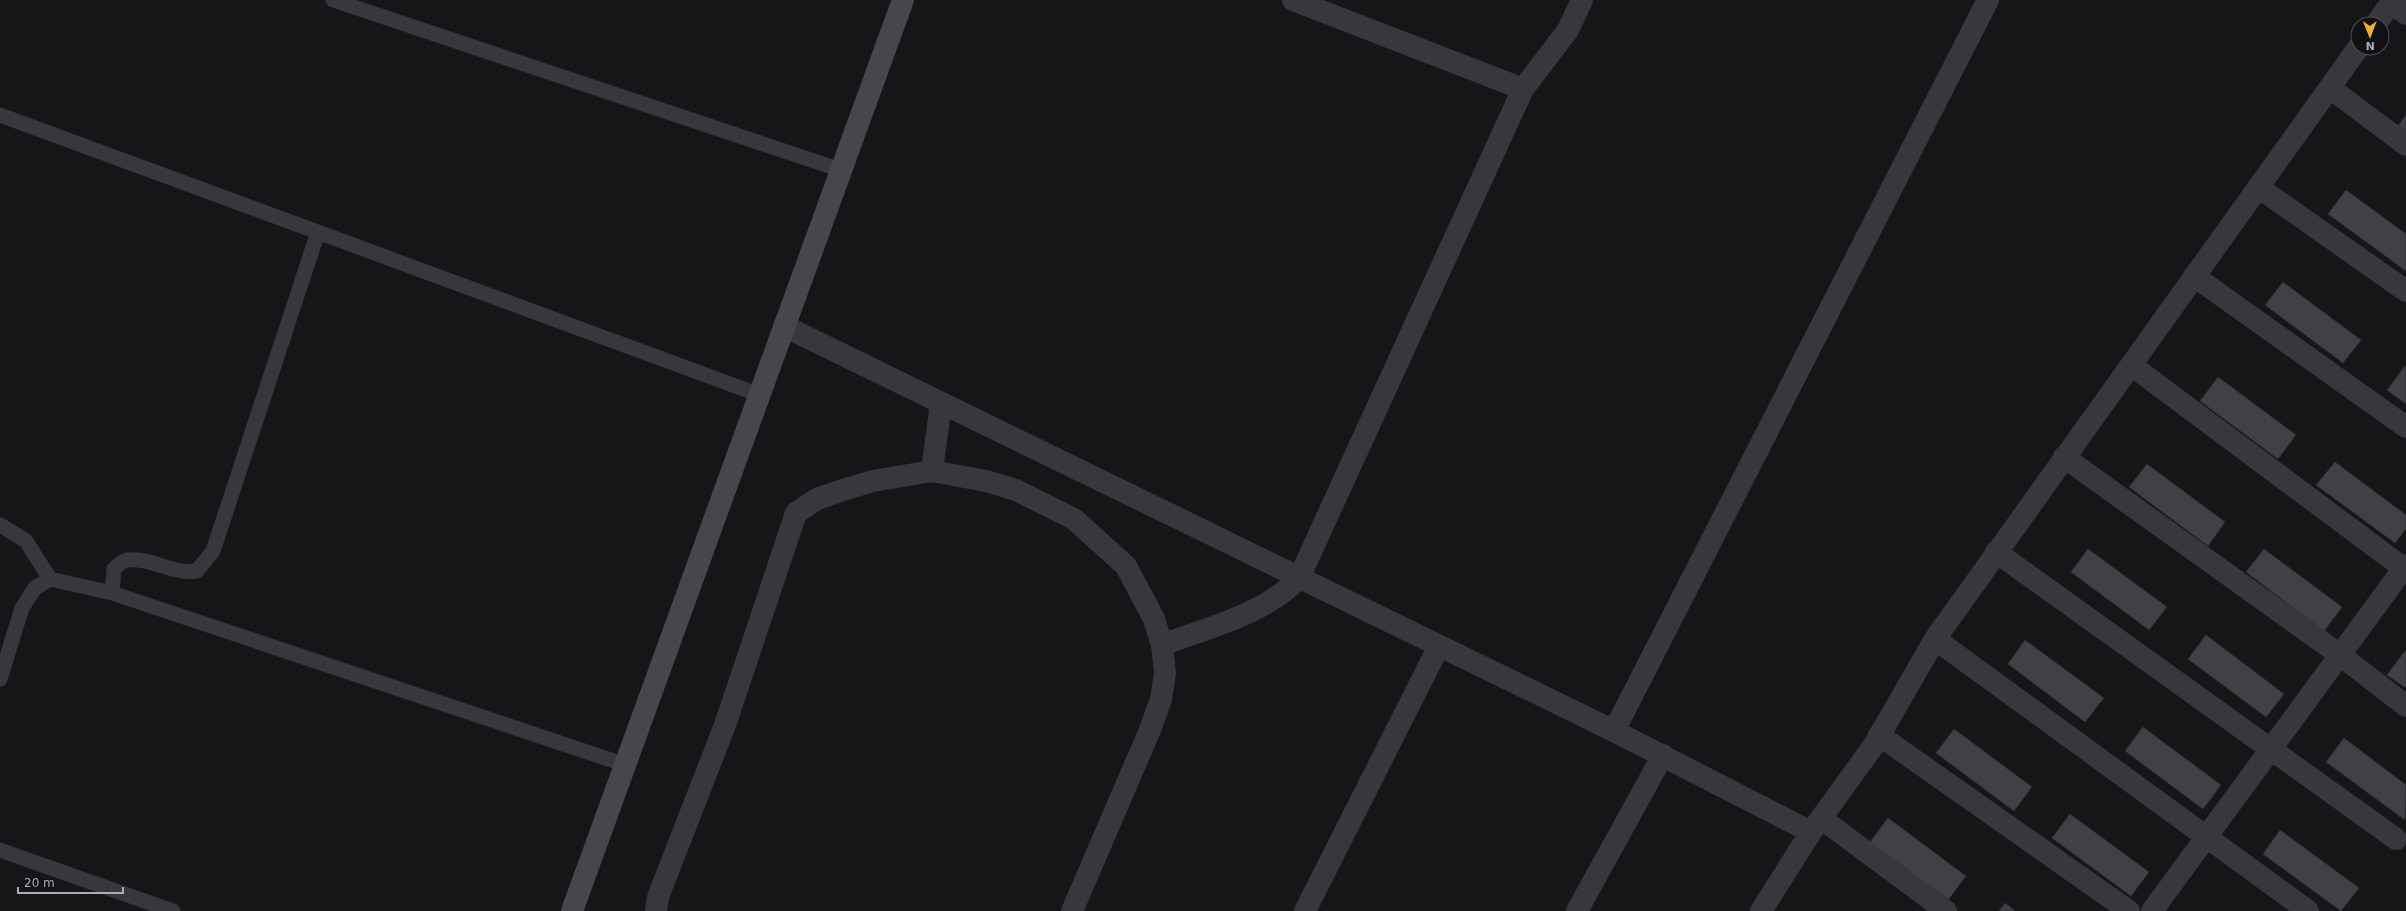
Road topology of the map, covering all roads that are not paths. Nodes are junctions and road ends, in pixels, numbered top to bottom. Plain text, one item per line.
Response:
1 (333, 0) edge
2 (903, 0) edge
3 (1293, 0) edge
4 (1582, 0) edge
5 (1988, 0) edge
6 (1321, 5) edge
7 (2396, 5) edge
8 (2384, 16) edge
9 (2352, 56) edge
10 (2330, 88) junction
11 (1523, 89) junction
12 (0, 115) edge
13 (2406, 145) edge
14 (841, 170) junction
15 (2258, 187) junction
16 (318, 232) junction
17 (2194, 276) junction
18 (2406, 291) edge
19 (784, 326) junction
20 (2131, 365) junction
21 (760, 395) junction
22 (941, 403) junction
23 (2406, 427) edge
24 (2064, 457) junction
25 (932, 471) junction
26 (0, 526) edge
27 (1996, 552) junction
28 (2405, 568) edge
29 (1299, 578) junction
30 (50, 579) junction
31 (112, 593) junction
32 (1935, 639) junction
33 (1162, 645) junction
34 (1440, 646) junction
35 (2340, 655) junction
36 (0, 679) edge
37 (2406, 706) edge
38 (1614, 731) junction
39 (1879, 735) junction
40 (2272, 748) junction
41 (1663, 755) junction
42 (626, 765) junction
43 (1816, 826) junction
44 (2207, 837) junction
45 (2396, 838) dead end
46 (0, 850) edge
47 (173, 911) edge
48 (572, 911) edge
49 (656, 911) edge
50 (1072, 911) edge
51 (1305, 911) edge
52 (1577, 911) edge
53 (1761, 911) edge
54 (1946, 911) edge
55 (2129, 911) edge
56 (2152, 911) edge
57 (2308, 911) edge

1 - 14 lane
2 - 14 main road
3 - 6 street
4 - 11 street
5 - 38 street
6 - 11 street
7 - 8 street
9 - 10 street
10 - 13 street
10 - 15 street
11 - 29 street
12 - 16 lane
14 - 19 main road
15 - 17 street
15 - 18 street
16 - 21 lane
16 - 31 lane
17 - 20 street
17 - 23 street
19 - 21 main road
19 - 22 street
20 - 24 street
20 - 28 street
21 - 42 main road
22 - 25 street
22 - 29 street
24 - 27 street
24 - 35 street
25 - 33 street
25 - 49 street
26 - 30 lane
27 - 32 street
27 - 40 street
28 - 35 street
29 - 33 street
29 - 34 street
30 - 31 lane
30 - 36 lane
31 - 42 lane
32 - 39 street
32 - 44 street
33 - 50 street
34 - 38 street
34 - 51 street
35 - 37 street
35 - 40 street
38 - 41 street
39 - 43 street
39 - 55 street
40 - 44 street
40 - 45 street
41 - 43 street
41 - 52 street
42 - 48 main road
43 - 53 street
43 - 54 street
44 - 56 street
44 - 57 street
46 - 47 lane

